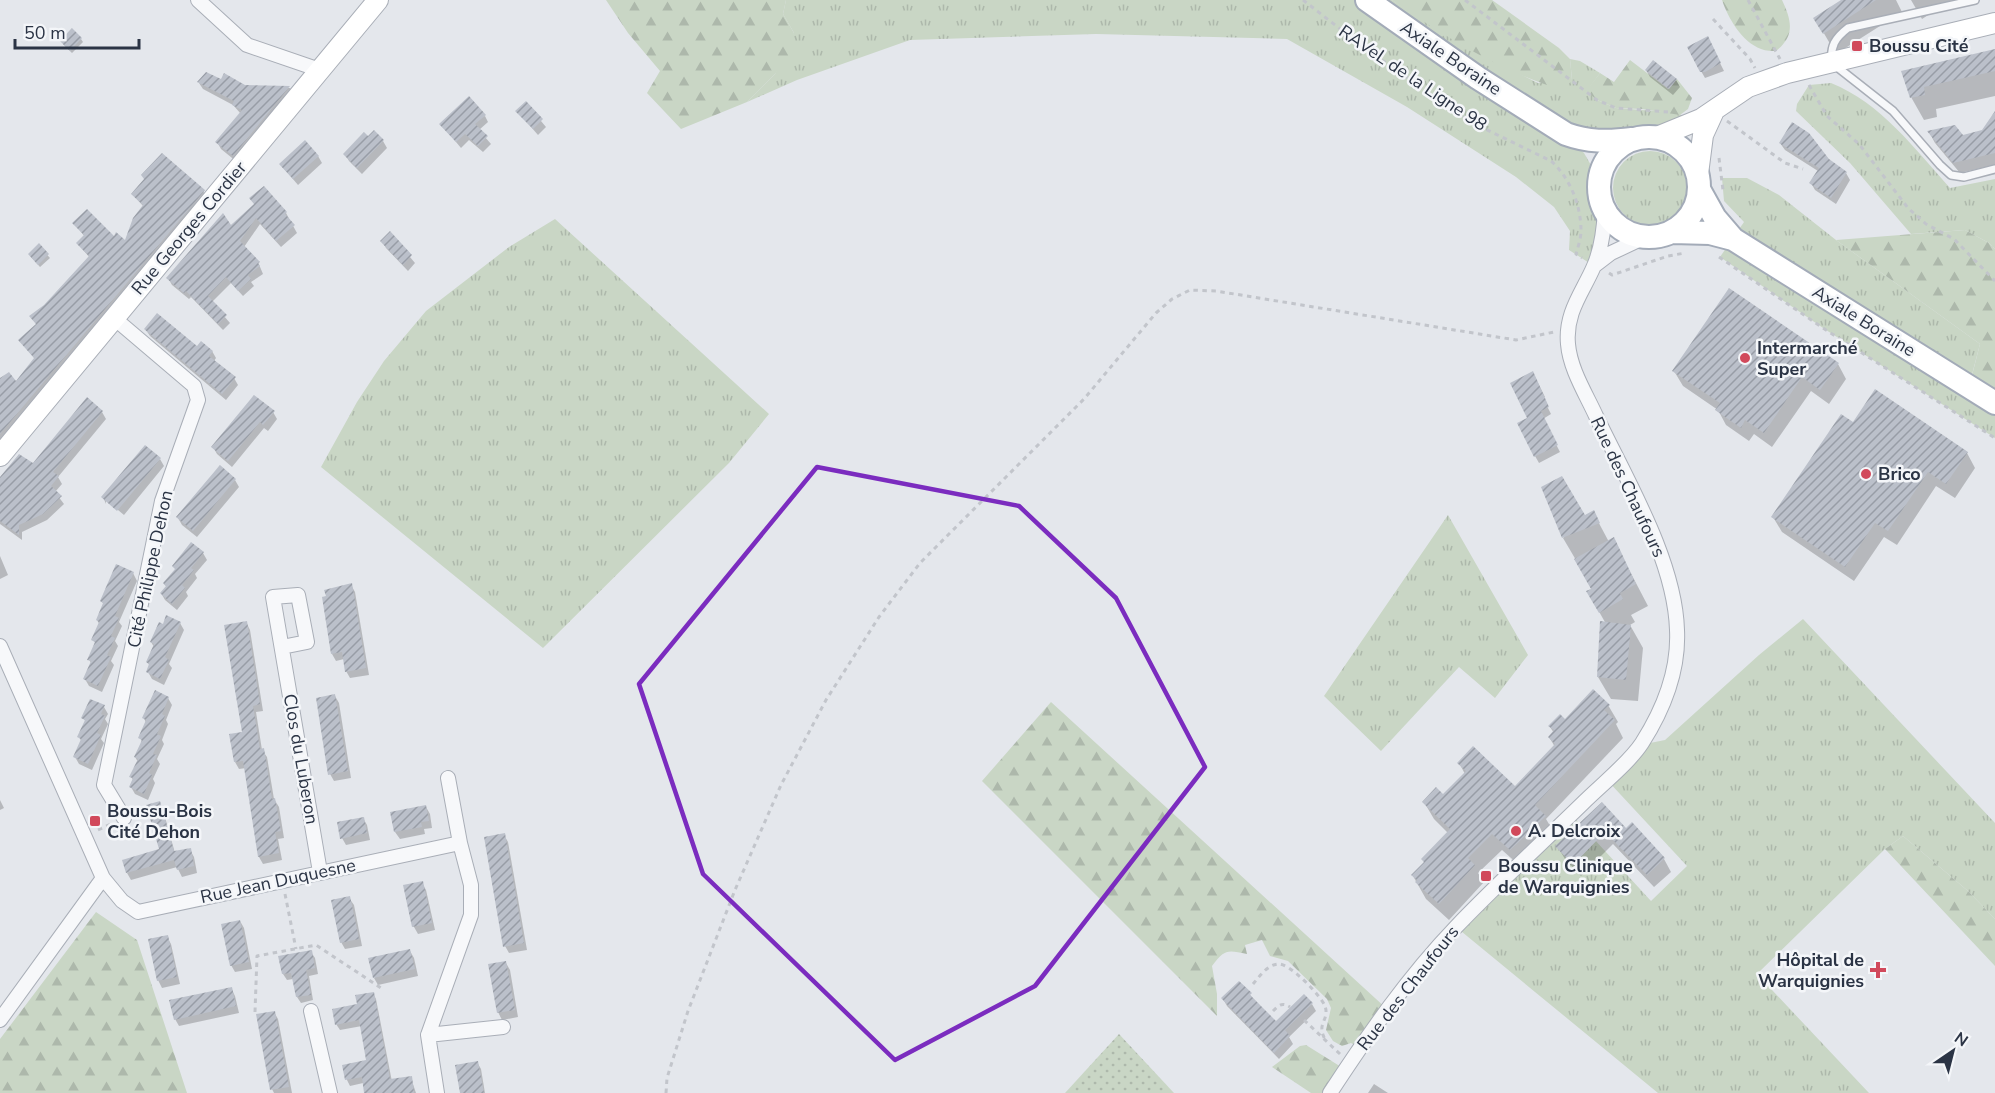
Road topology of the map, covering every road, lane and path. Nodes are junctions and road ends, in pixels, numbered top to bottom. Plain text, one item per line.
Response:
1 (198, 0) edge
2 (378, 0) edge
3 (1303, 0) edge
4 (1367, 0) edge
5 (1465, 0) edge
6 (1748, 0) edge
7 (1975, 0) edge
8 (1713, 19) dead end
9 (1995, 23) edge
10 (1832, 63) junction
11 (320, 70) junction
12 (1794, 71) junction
13 (1762, 81) junction
14 (1736, 118) dead end
15 (1718, 120) junction
16 (1566, 134) junction
17 (1647, 138) junction
18 (1718, 148) dead end
19 (1803, 169) dead end
20 (1995, 169) edge
21 (1599, 183) junction
22 (1699, 183) junction
23 (1724, 201) dead end
24 (1605, 210) junction
25 (1672, 232) junction
26 (1645, 237) junction
27 (1733, 239) junction
28 (1686, 253) dead end
29 (1713, 256) dead end
30 (1594, 266) junction
31 (1995, 281) edge
32 (114, 318) junction
33 (1568, 329) junction
34 (1995, 402) edge
35 (1995, 438) edge
36 (0, 456) edge
37 (0, 646) edge
38 (282, 647) dead end
39 (448, 778) dead end
40 (123, 818) dead end
41 (460, 843) junction
42 (320, 872) junction
43 (103, 878) junction
44 (282, 880) junction
45 (296, 949) junction
46 (1253, 984) dead end
47 (381, 988) dead end
48 (1290, 1007) dead end
49 (311, 1011) dead end
50 (1273, 1011) dead end
51 (255, 1012) dead end
52 (0, 1020) edge
53 (1304, 1020) dead end
54 (503, 1027) dead end
55 (428, 1035) junction
56 (1326, 1041) junction
57 (1350, 1063) junction
58 (330, 1093) edge
59 (438, 1093) edge
60 (666, 1093) edge
61 (1330, 1093) edge

1 - 11 street
2 - 11 street, Rue Georges Cordier
3 - 30 path, RAVeL de la Ligne 98
4 - 16 main road, Axiale Boraine
5 - 15 path
6 - 12 path
7 - 10 lane
8 - 13 path
9 - 10 street
10 - 12 street
10 - 20 lane
11 - 32 street, Rue Georges Cordier
12 - 13 street
12 - 31 path
13 - 15 street
14 - 15 path
15 - 17 street
15 - 19 path
15 - 22 street
16 - 17 main road, Axiale Boraine
16 - 21 main road, Axiale Boraine
17 - 21 main road
17 - 22 main road
18 - 23 path
21 - 24 main road
22 - 25 main road
22 - 27 main road, Axiale Boraine
24 - 26 main road
24 - 30 street, Rue des Chaufours
25 - 26 main road
25 - 27 main road, Axiale Boraine
26 - 30 street, Rue des Chaufours
27 - 34 main road, Axiale Boraine
28 - 30 path
29 - 35 path
30 - 33 street, Rue des Chaufours
32 - 36 street, Rue Georges Cordier
32 - 40 street, Cité Philippe Dehon
33 - 57 street, Rue des Chaufours
33 - 60 path
37 - 43 street, Rue Jean Duquesne
38 - 42 street, Clos du Luberon
39 - 41 street
41 - 42 street, Rue Jean Duquesne
41 - 55 street
42 - 44 street, Rue Jean Duquesne
43 - 44 street, Rue Jean Duquesne
43 - 52 street
44 - 45 path
45 - 47 path
45 - 51 path
46 - 56 path
48 - 50 path
49 - 58 street
53 - 56 path
54 - 55 street
55 - 59 street
56 - 57 path
57 - 61 street, Rue des Chaufours

